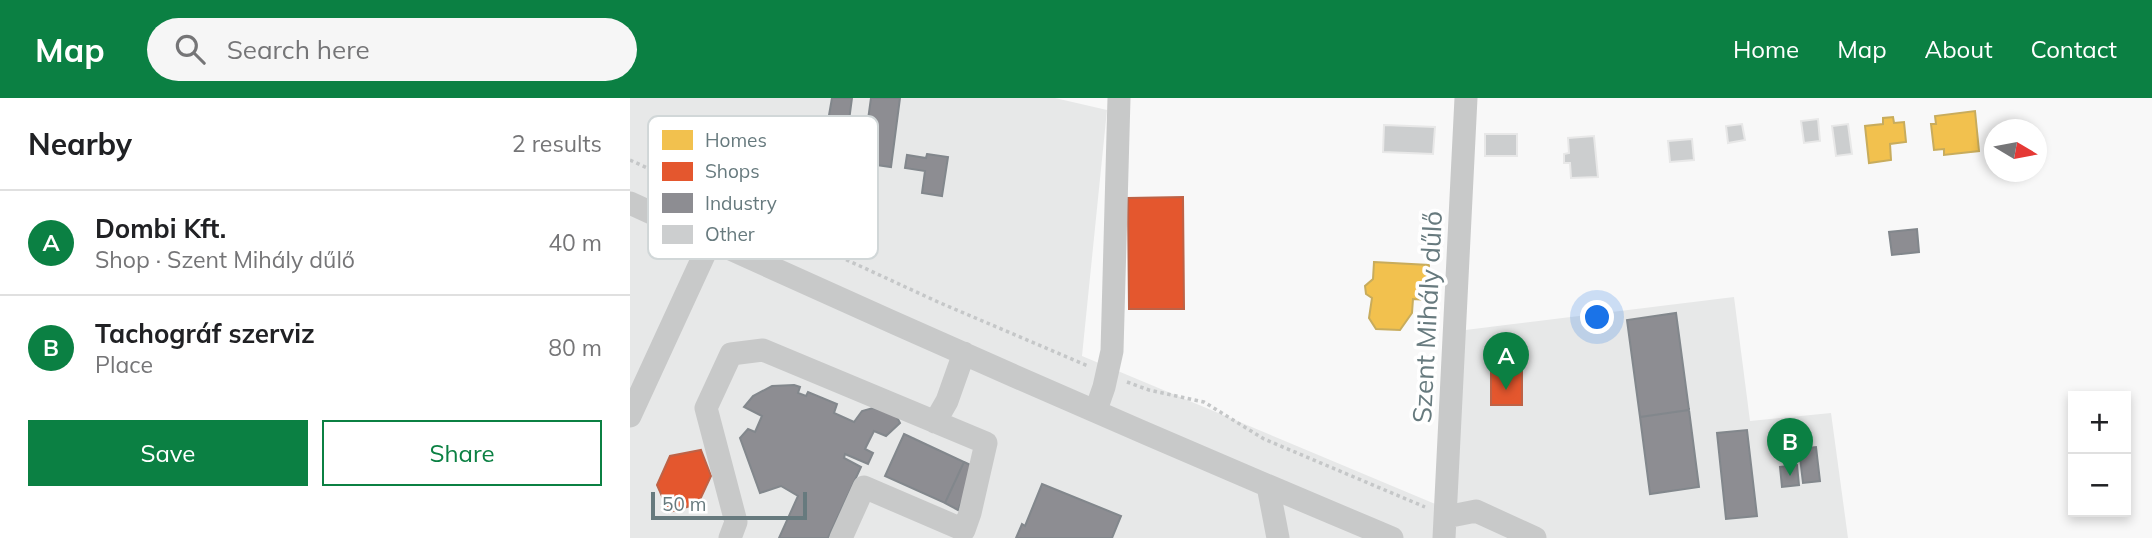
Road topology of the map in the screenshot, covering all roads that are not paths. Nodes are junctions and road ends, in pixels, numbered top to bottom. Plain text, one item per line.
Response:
1 (1118, 98) edge
2 (1466, 98) edge
3 (630, 203) edge
4 (648, 211) edge
5 (702, 259) edge
6 (754, 259) edge
7 (964, 353) junction
8 (1096, 411) junction
9 (630, 416) edge
10 (935, 422) junction
11 (1268, 486) junction
12 (1445, 527) edge
13 (730, 538) edge
14 (841, 538) edge
15 (1278, 538) edge
16 (1392, 538) edge
17 (1535, 538) edge

1 - 8 street
2 - 12 street, Szent Mihály dűlő
3 - 4 street
5 - 9 street
6 - 7 street
7 - 8 street
7 - 10 street
8 - 11 street
10 - 13 street
10 - 14 street
11 - 15 street
11 - 16 street
12 - 17 street

